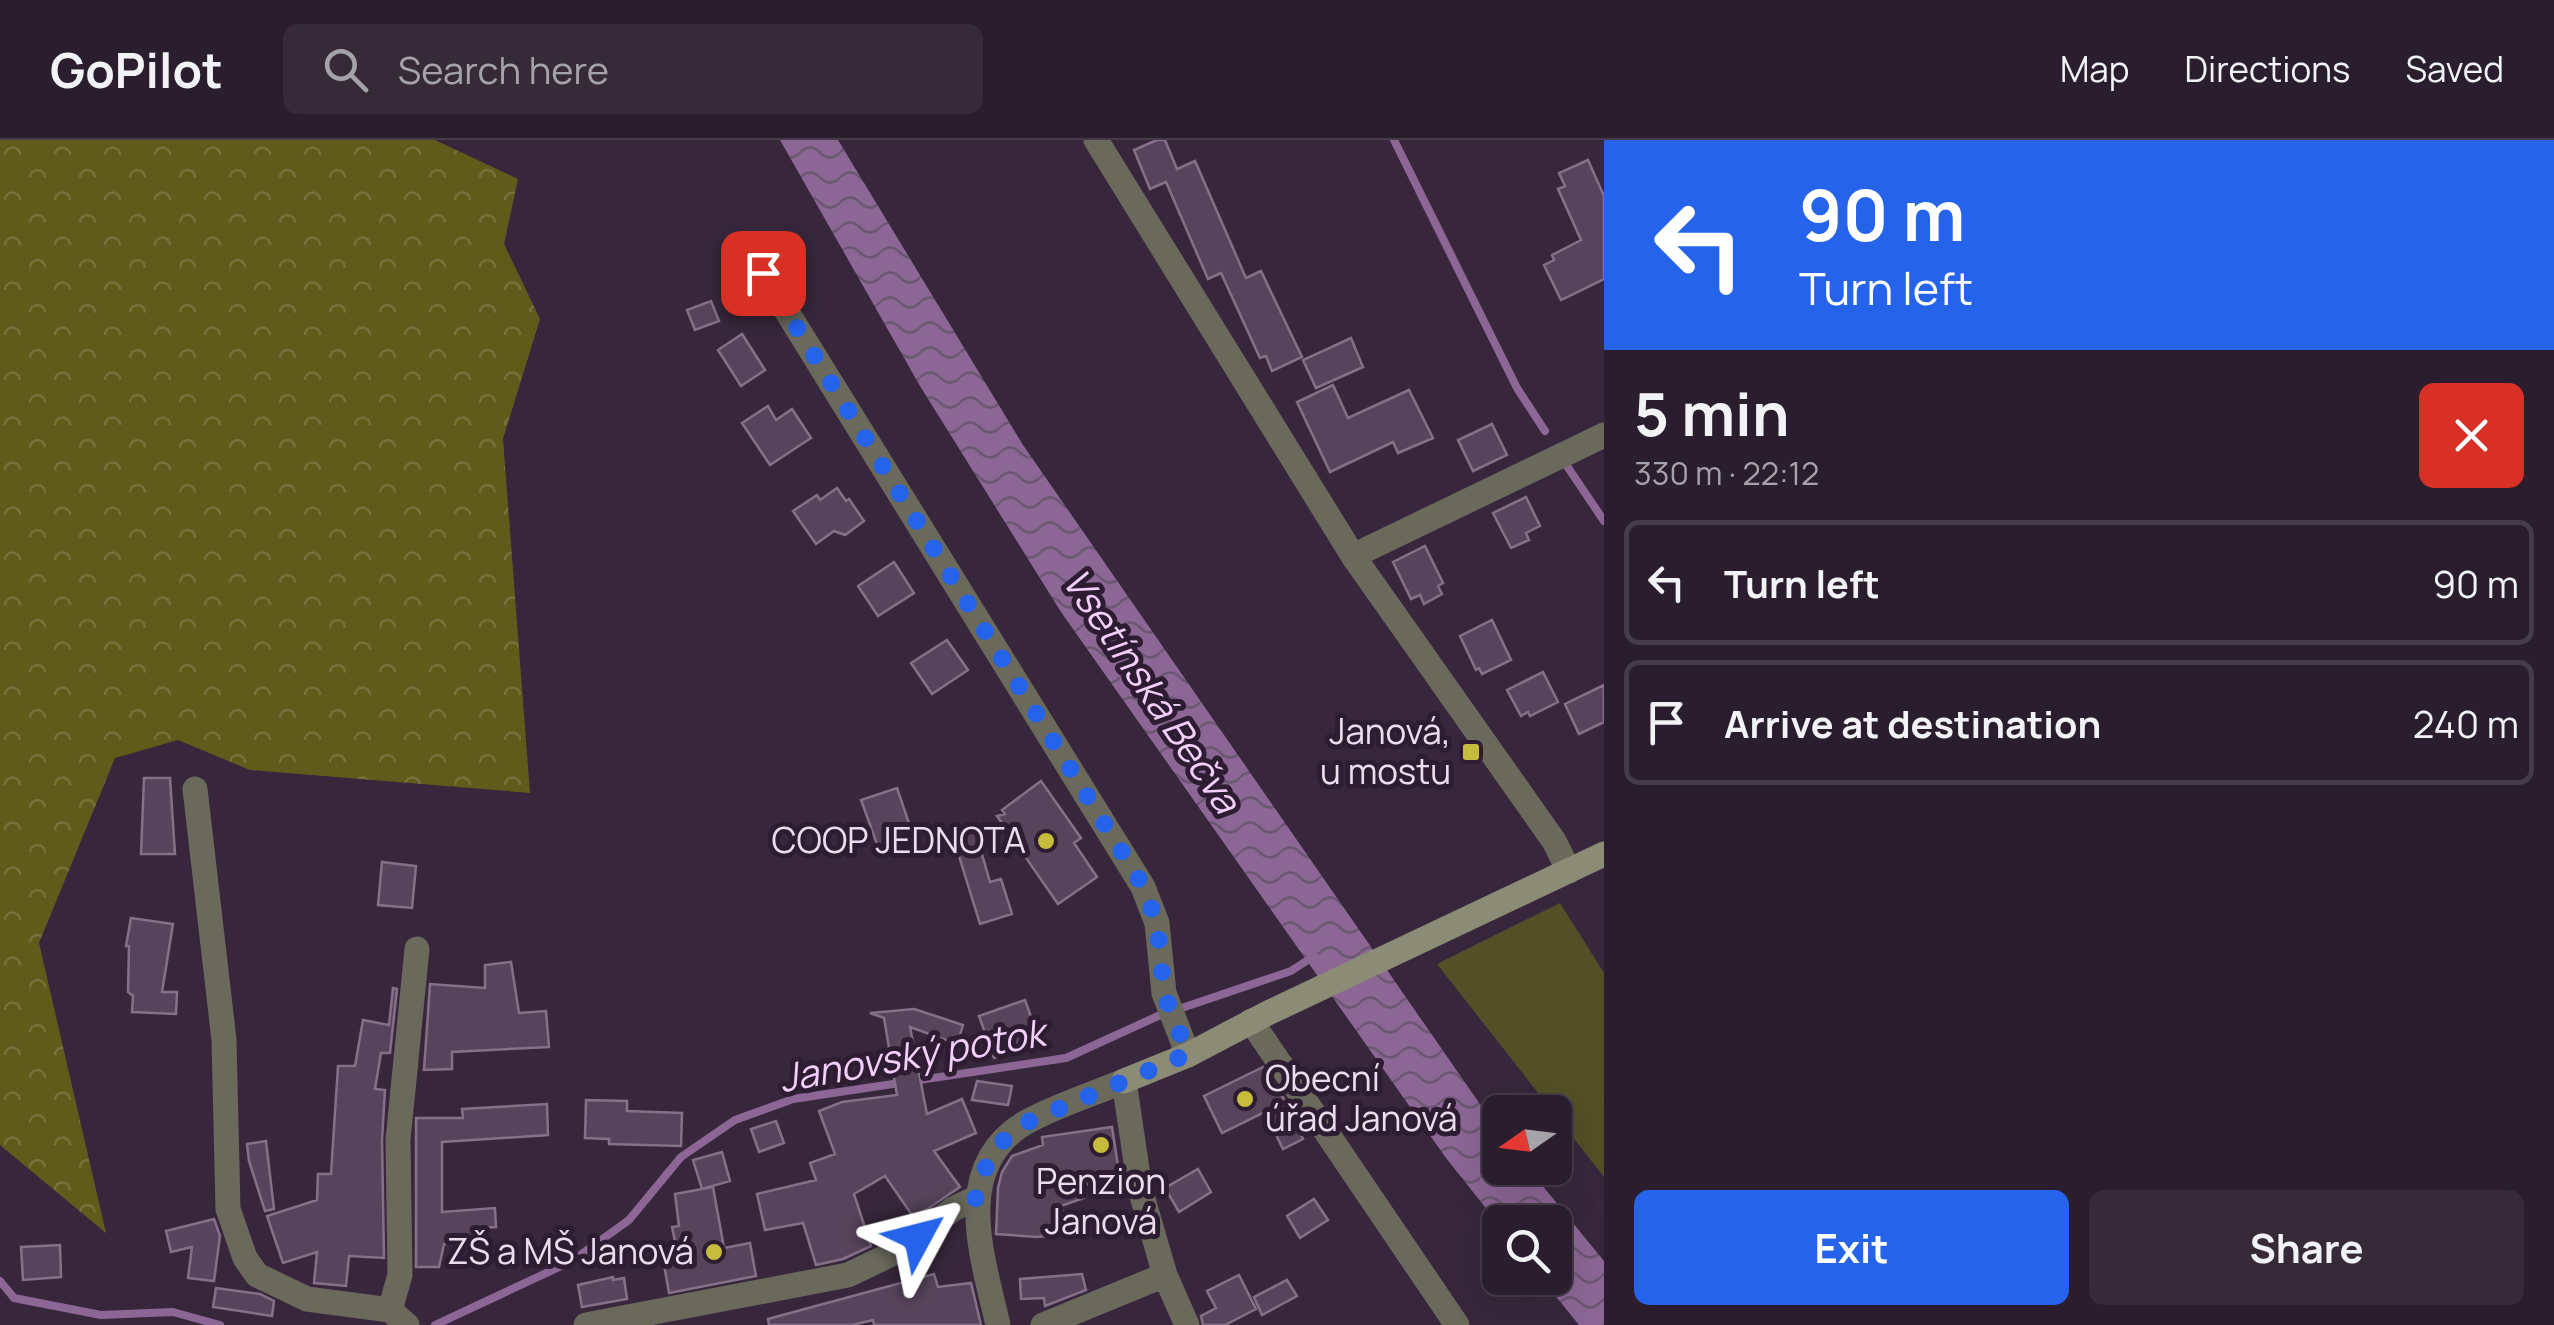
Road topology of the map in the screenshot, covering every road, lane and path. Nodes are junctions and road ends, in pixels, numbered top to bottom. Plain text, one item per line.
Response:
1 (1096, 140) edge
2 (763, 273) dead end
3 (1604, 435) edge
4 (1353, 556) junction
5 (195, 788) dead end
6 (1604, 854) edge
7 (1560, 875) junction
8 (417, 949) dead end
9 (1260, 1017) junction
10 (1188, 1054) junction
11 (1124, 1081) junction
12 (976, 1198) junction
13 (1165, 1275) junction
14 (400, 1319) edge
15 (616, 1322) edge
16 (586, 1325) edge
17 (998, 1325) edge
18 (1043, 1325) edge
19 (1187, 1325) edge
20 (1457, 1325) edge

1 - 4 street
2 - 10 street
3 - 4 street
4 - 7 street
5 - 14 street
6 - 7 street
7 - 9 street
8 - 14 street
9 - 10 street
9 - 20 street
10 - 11 street
11 - 12 street
11 - 13 street
12 - 15 street
12 - 17 street
13 - 18 street
13 - 19 street
15 - 16 street

